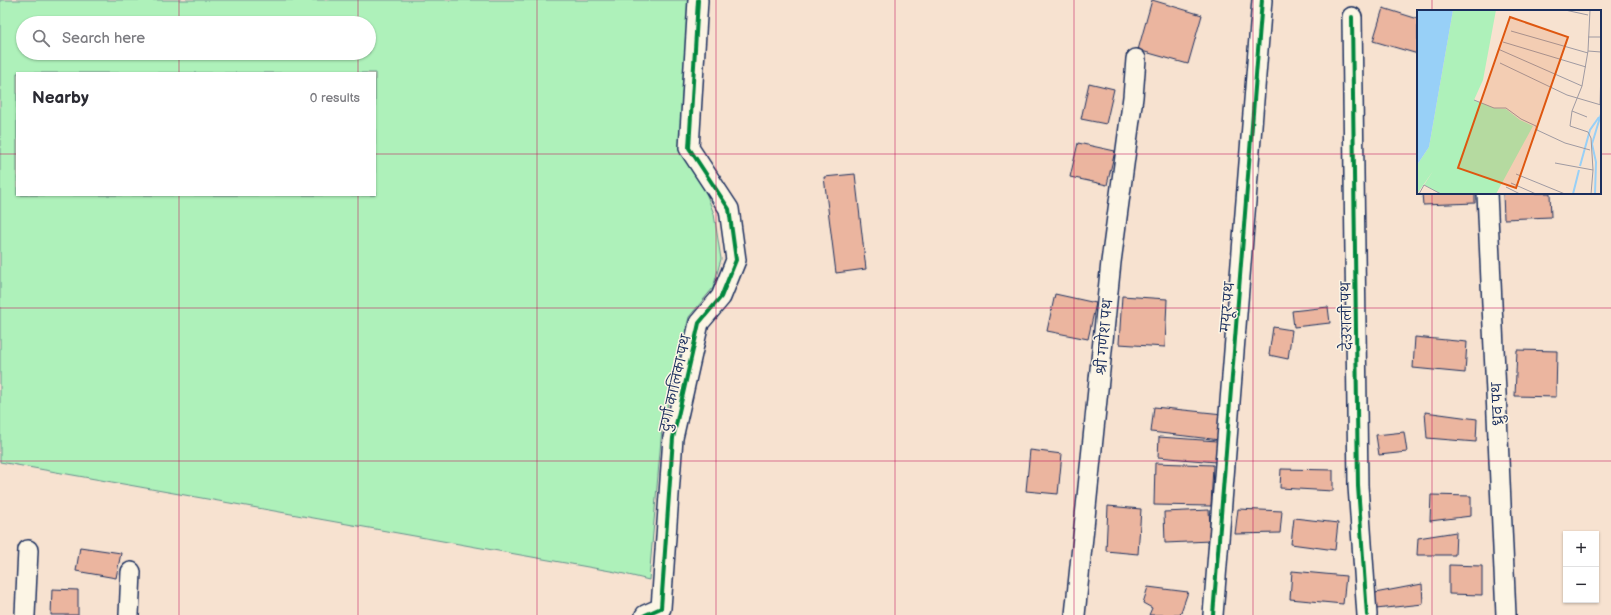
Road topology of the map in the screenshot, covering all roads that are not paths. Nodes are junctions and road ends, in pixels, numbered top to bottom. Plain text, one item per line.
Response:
1 (698, 0) edge
2 (1262, 0) edge
3 (1352, 17) dead end
4 (1136, 59) dead end
5 (1487, 194) edge
6 (28, 550) dead end
7 (131, 572) dead end
8 (25, 615) edge
9 (129, 615) edge
10 (645, 615) edge
11 (1075, 615) edge
12 (1213, 615) edge
13 (1367, 615) edge
14 (1506, 615) edge

1 - 10 street, दुर्गा कालिका पथ
2 - 12 street, मयूर पथ
3 - 13 street, देउराली पथ
4 - 11 street, श्री गणेश पथ
5 - 14 street, ध्रुव पथ
6 - 8 street
7 - 9 street

